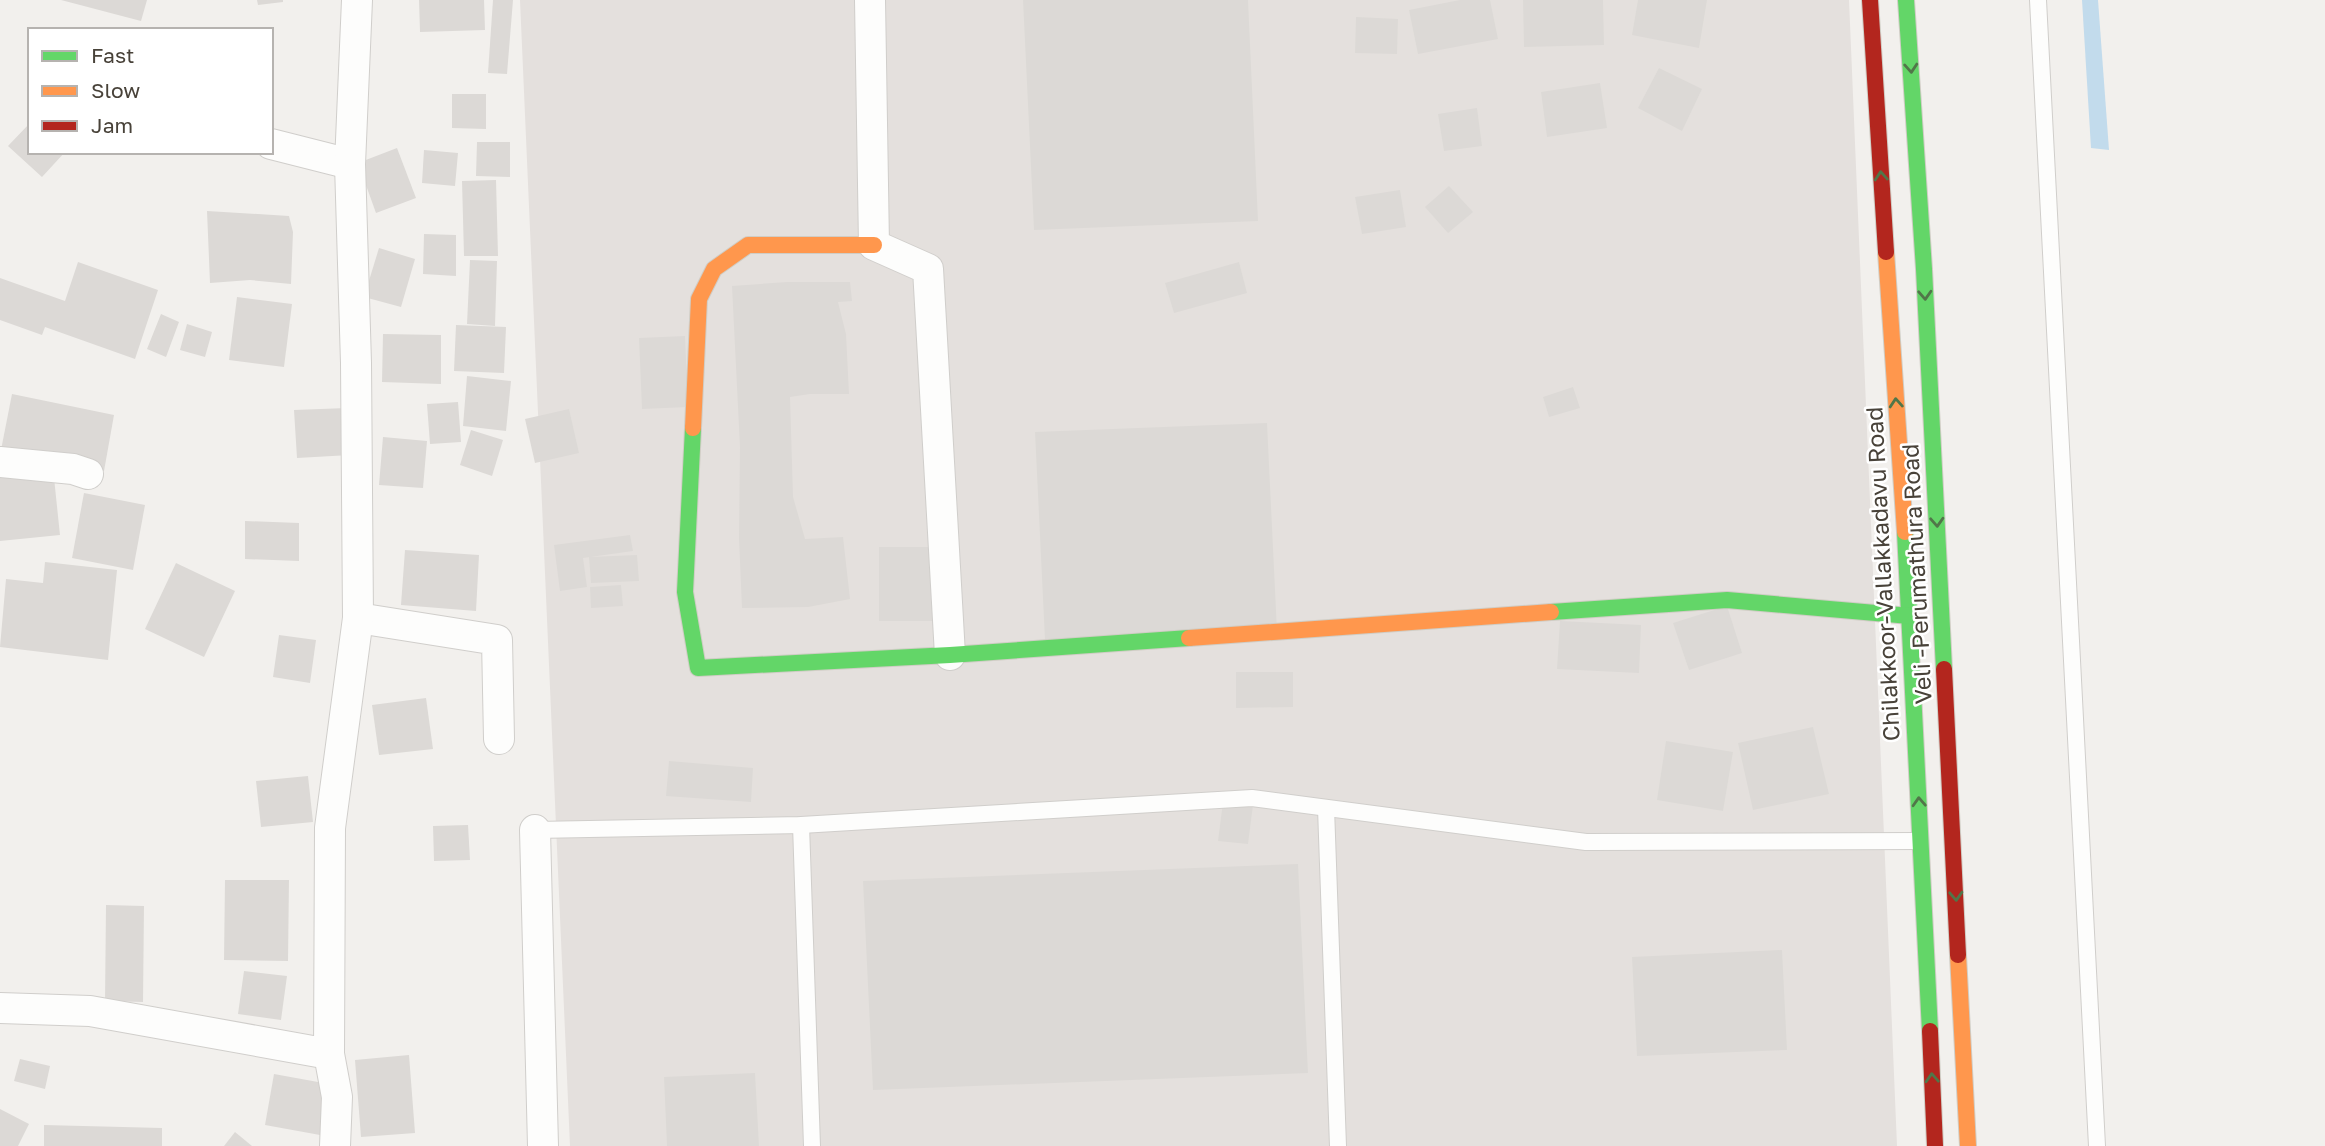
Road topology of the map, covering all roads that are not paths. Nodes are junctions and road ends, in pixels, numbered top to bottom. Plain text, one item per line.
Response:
1 (357, 0) edge
2 (870, 0) edge
3 (1870, 0) edge
4 (1906, 0) edge
5 (2038, 0) edge
6 (273, 145) edge
7 (350, 164) junction
8 (874, 245) junction
9 (0, 462) edge
10 (88, 474) dead end
11 (1910, 616) junction
12 (358, 618) junction
13 (950, 655) junction
14 (499, 739) dead end
15 (1326, 808) junction
16 (801, 825) junction
17 (535, 830) joint
18 (1920, 841) junction
19 (0, 1008) edge
20 (329, 1054) junction
21 (335, 1146) edge
22 (544, 1146) edge
23 (812, 1146) edge
24 (1338, 1146) edge
25 (1935, 1146) edge
26 (1968, 1146) edge
27 (2097, 1146) edge

1 - 7 street
2 - 8 street
11 -> 3 main road, Chilakkoor-Vallakkadavu Road
4 -> 26 main road, Veli -Perumathura Road
5 - 27 lane
6 - 7 street
7 - 12 street
8 - 13 street
8 - 13 main road
9 - 10 street
11 - 13 main road
18 -> 11 main road, Chilakkoor-Vallakkadavu Road
12 - 14 street
12 - 20 street
15 - 16 lane
15 - 18 lane
15 - 24 lane
16 - 17 lane
16 - 23 lane
17 - 22 street
25 -> 18 main road, Chilakkoor-Vallakkadavu Road
19 - 20 street
20 - 21 street

